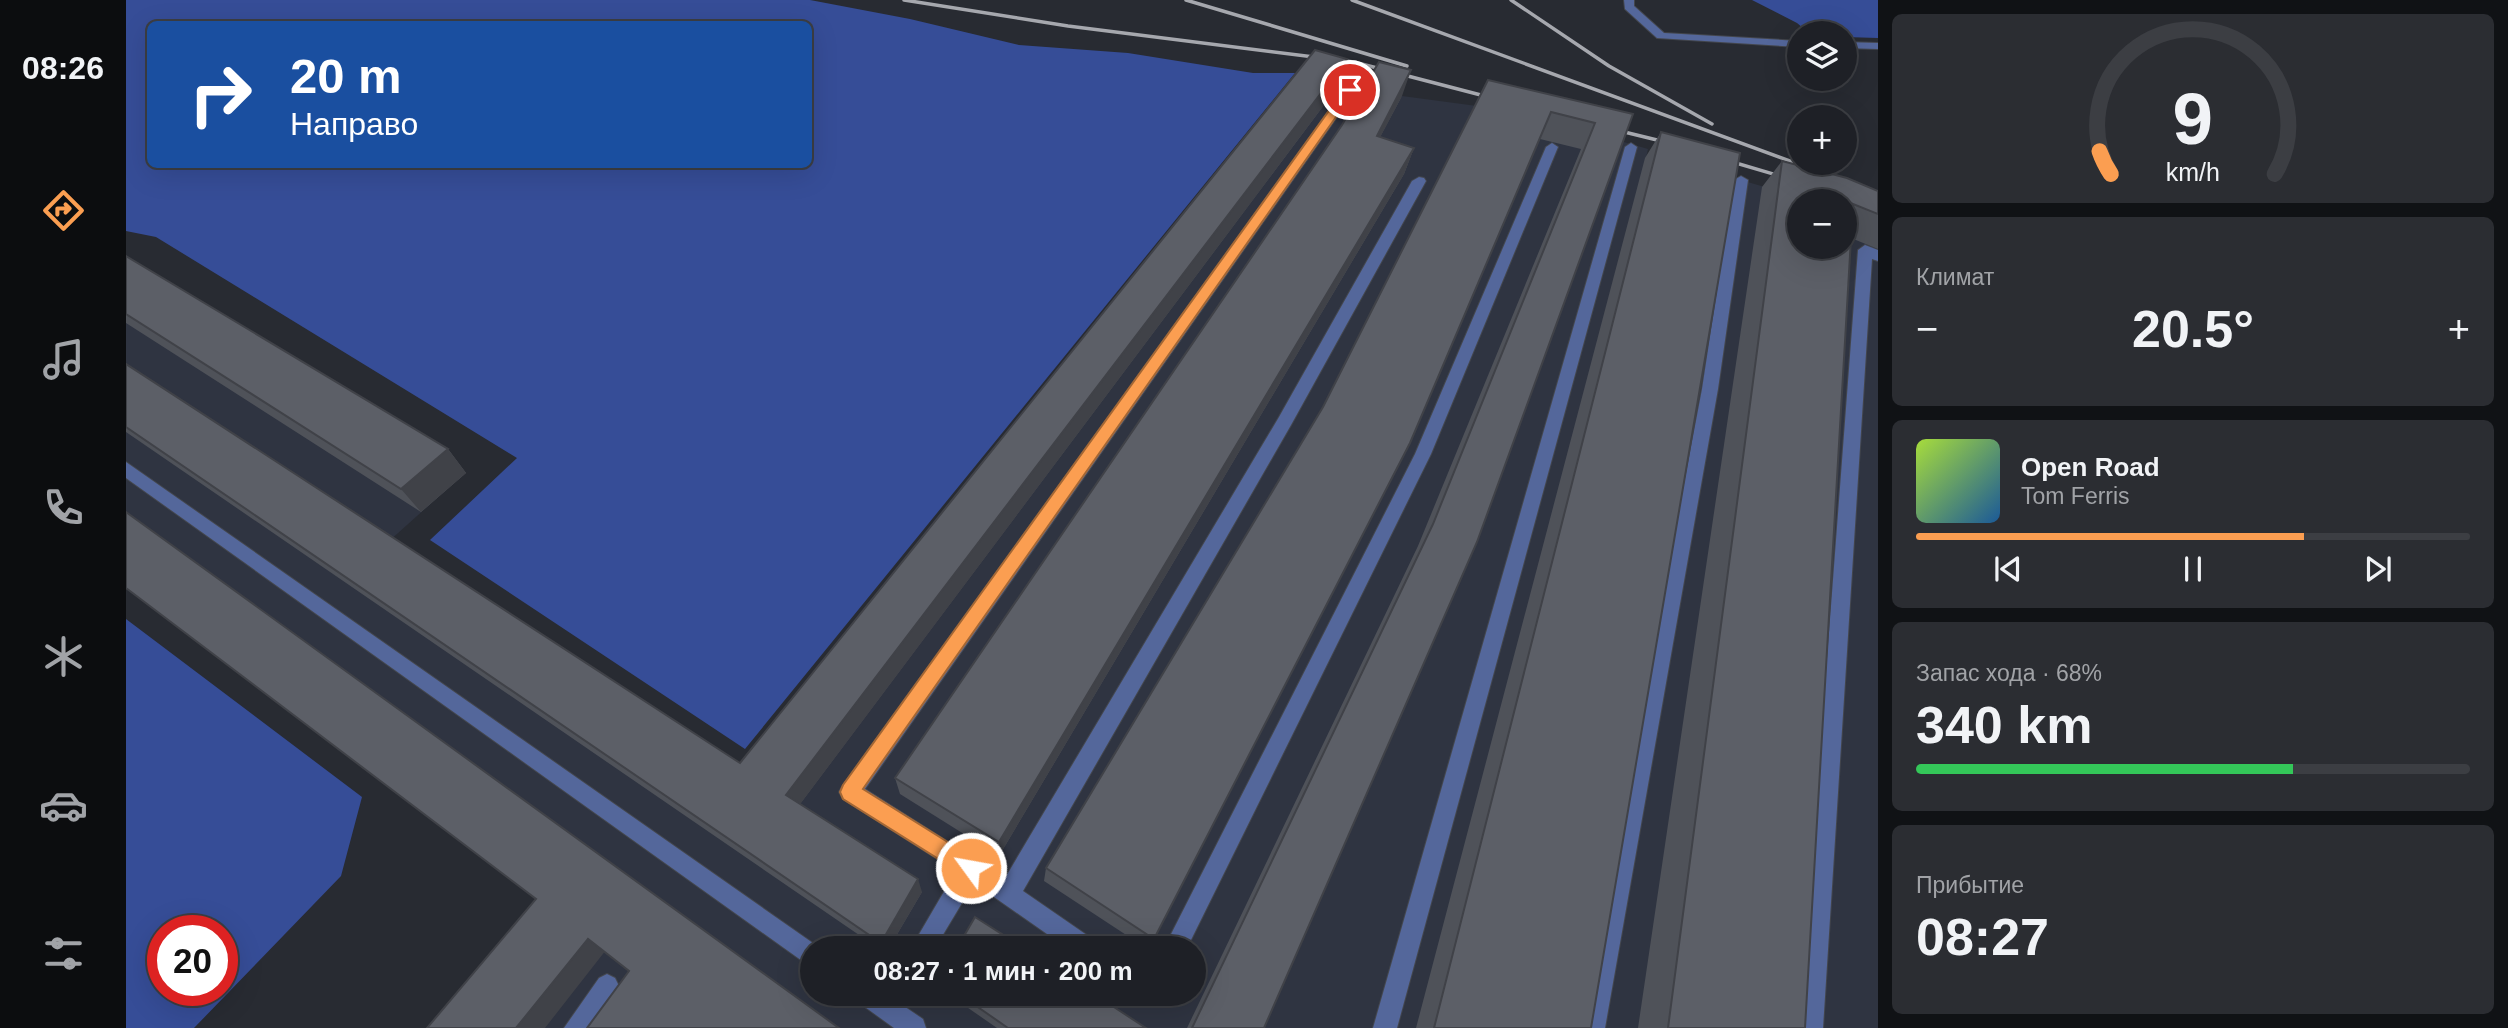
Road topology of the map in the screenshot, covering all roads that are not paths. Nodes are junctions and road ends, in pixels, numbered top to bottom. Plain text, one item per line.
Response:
1 (1629, 0) edge
2 (1787, 43) edge
3 (1857, 45) edge
4 (1878, 46) edge
5 (1350, 90) dead end
6 (1552, 147) edge
7 (1631, 147) edge
8 (1741, 180) edge
9 (1419, 181) dead end
10 (1878, 256) edge
11 (126, 469) edge
12 (971, 868) junction
13 (1008, 895) junction
14 (929, 936) edge
15 (1068, 936) edge
16 (1181, 936) edge
17 (800, 947) edge
18 (607, 986) edge
19 (894, 1006) edge
20 (1817, 1026) edge
21 (576, 1028) edge
22 (914, 1028) edge
23 (1385, 1028) edge
24 (1593, 1028) edge

1 - 2 lane
3 - 4 lane
5 - 12 lane
6 - 16 lane
7 - 23 lane
8 - 24 lane
9 - 13 lane
10 - 20 lane
11 - 17 lane
12 - 13 lane
12 - 14 lane
13 - 15 lane
18 - 21 lane
19 - 22 lane

